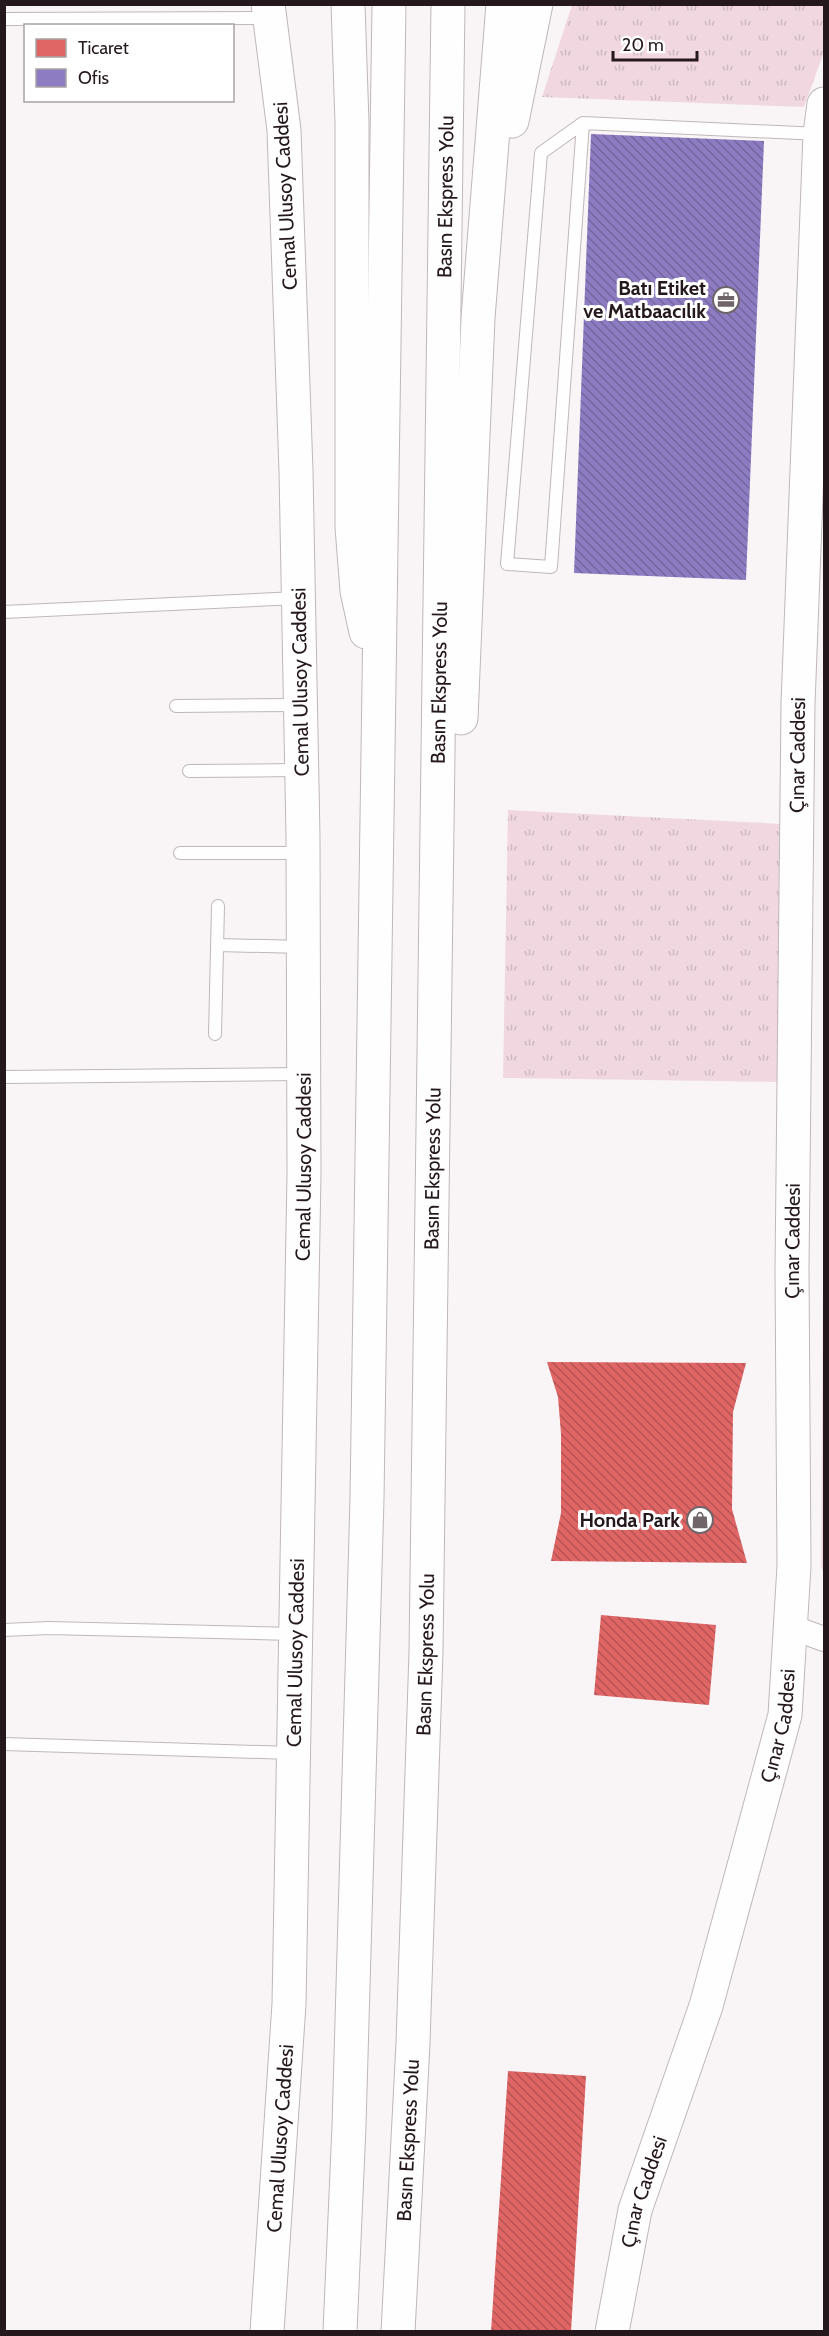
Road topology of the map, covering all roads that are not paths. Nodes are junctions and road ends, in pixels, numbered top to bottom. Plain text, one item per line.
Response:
1 (389, 4) edge
2 (448, 4) edge
3 (503, 4) edge
4 (536, 4) edge
5 (269, 11) edge
6 (348, 12) edge
7 (4, 19) edge
8 (822, 121) edge
9 (583, 123) junction
10 (478, 318) junction
11 (298, 598) junction
12 (4, 612) edge
13 (378, 692) junction
14 (300, 705) junction
15 (176, 706) dead end
16 (301, 770) junction
17 (189, 771) dead end
18 (439, 820) junction
19 (180, 853) dead end
20 (303, 853) junction
21 (218, 906) dead end
22 (217, 945) junction
23 (303, 947) junction
24 (215, 1034) dead end
25 (303, 1074) junction
26 (4, 1077) edge
27 (791, 1627) junction
28 (4, 1630) edge
29 (296, 1634) junction
30 (825, 1639) edge
31 (4, 1744) edge
32 (291, 1753) junction
33 (267, 2331) edge
34 (340, 2331) edge
35 (398, 2331) edge
36 (612, 2331) edge

1 - 13 main road
2 - 18 main road, Basın Ekspress Yolu
3 - 10 main road
4 - 10 main road
5 - 7 lane
5 - 11 main road, Cemal Ulusoy Caddesi
6 - 13 main road
8 - 9 lane
8 - 27 main road, Çınar Caddesi
9 - 9 lane
10 - 18 main road
11 - 12 lane
11 - 14 main road, Cemal Ulusoy Caddesi
13 - 34 main road
14 - 15 lane
14 - 16 main road, Cemal Ulusoy Caddesi
16 - 17 lane
16 - 20 main road, Cemal Ulusoy Caddesi
18 - 35 main road, Basın Ekspress Yolu
19 - 20 lane
20 - 23 main road, Cemal Ulusoy Caddesi
21 - 22 lane
22 - 23 lane
22 - 24 lane
23 - 25 main road, Cemal Ulusoy Caddesi
25 - 26 lane
25 - 29 main road, Cemal Ulusoy Caddesi
27 - 30 street
27 - 36 main road, Çınar Caddesi
28 - 29 lane
29 - 32 main road, Cemal Ulusoy Caddesi
31 - 32 lane
32 - 33 main road, Cemal Ulusoy Caddesi

